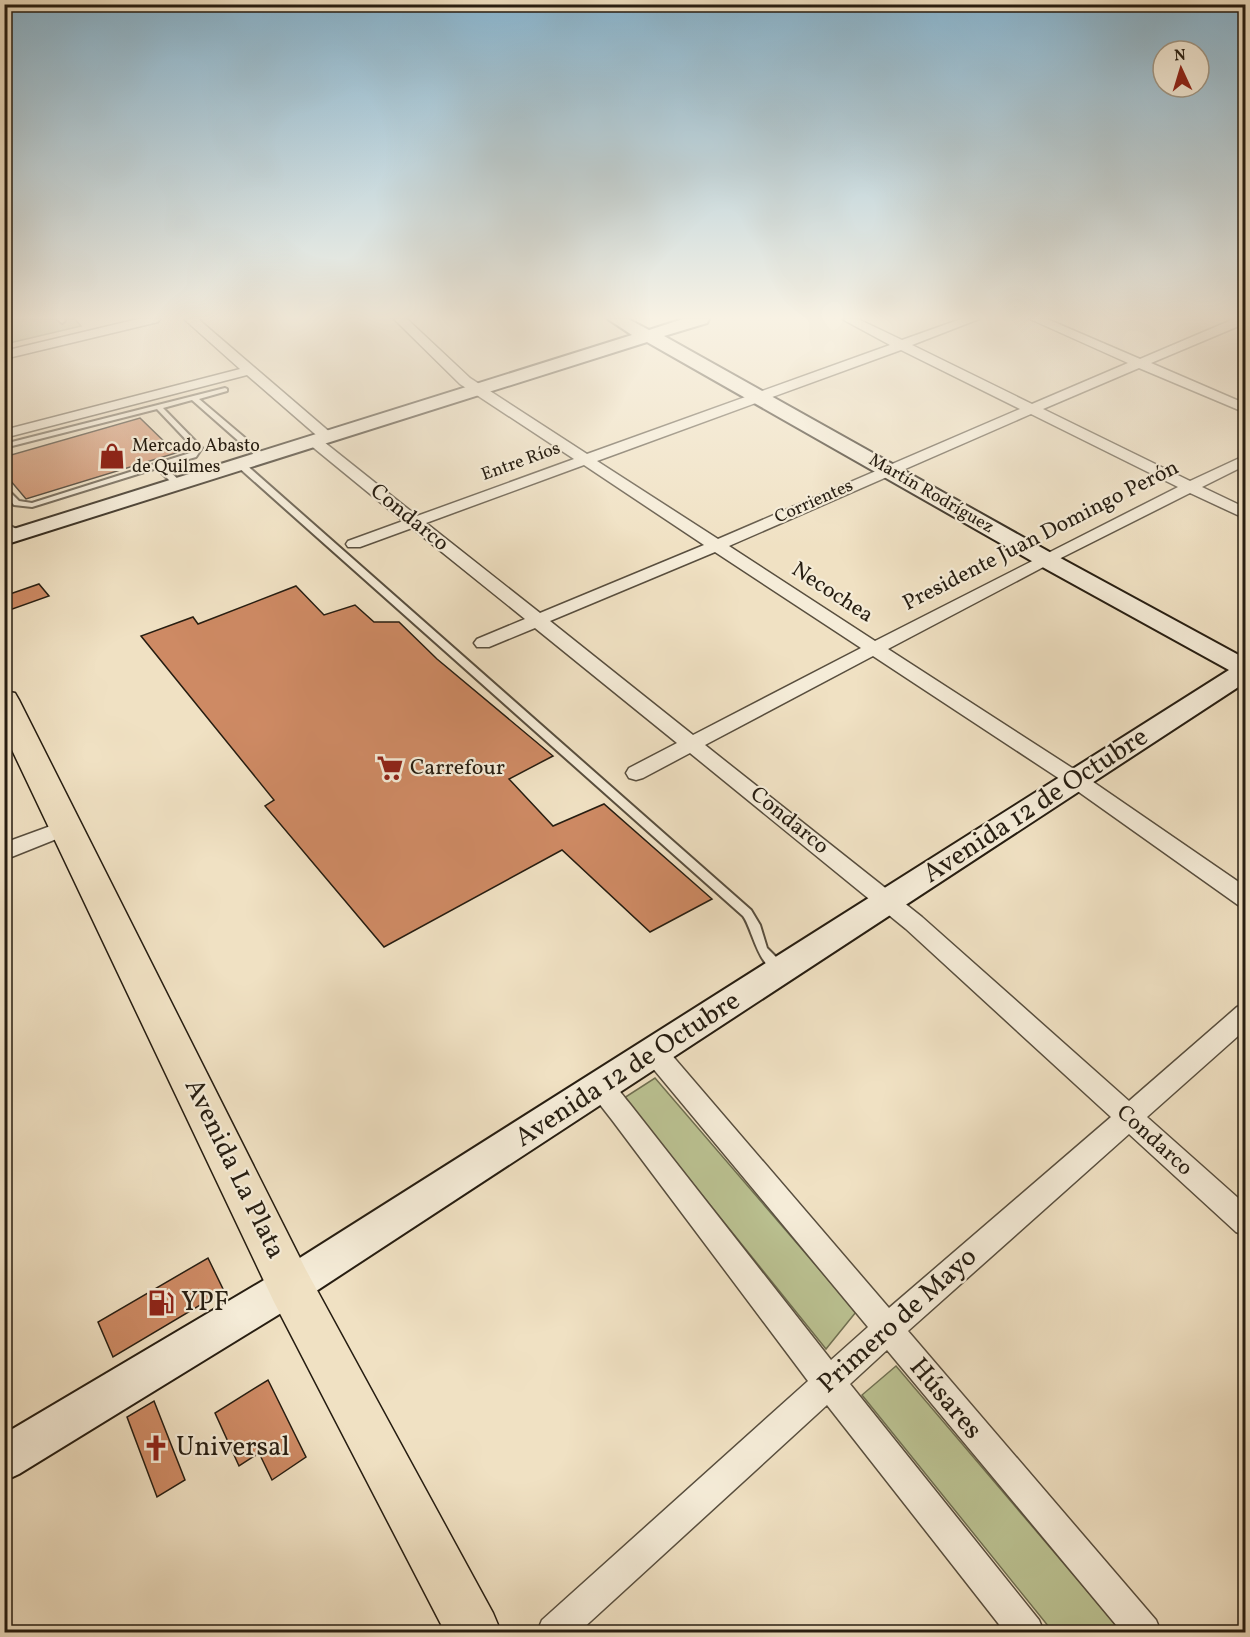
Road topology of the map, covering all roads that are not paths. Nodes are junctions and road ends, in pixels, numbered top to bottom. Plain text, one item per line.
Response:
1 (154, 395) edge
2 (207, 395) edge
3 (274, 395) edge
4 (462, 395) edge
5 (487, 395) edge
6 (755, 395) edge
7 (767, 395) edge
8 (1002, 395) edge
9 (1062, 395) edge
10 (1214, 395) edge
11 (760, 398) junction
12 (195, 399) junction
13 (159, 408) junction
14 (1030, 409) junction
15 (1245, 409) edge
16 (4, 434) edge
17 (321, 439) junction
18 (4, 446) edge
19 (262, 457) junction
20 (1245, 459) edge
21 (585, 460) junction
22 (240, 464) junction
23 (160, 466) junction
24 (888, 469) junction
25 (178, 484) junction
26 (1188, 487) junction
27 (4, 489) edge
28 (1245, 514) edge
29 (414, 522) junction
30 (10, 533) edge
31 (354, 544) dead end
32 (716, 546) junction
33 (1045, 559) junction
34 (537, 620) junction
35 (483, 644) dead end
36 (874, 649) junction
37 (1245, 669) edge
38 (4, 700) edge
39 (693, 744) junction
40 (636, 773) dead end
41 (1076, 780) junction
42 (67, 827) junction
43 (4, 852) edge
44 (1245, 899) edge
45 (889, 902) junction
46 (782, 970) junction
47 (1245, 1014) edge
48 (655, 1053) junction
49 (600, 1088) junction
50 (1127, 1117) junction
51 (1245, 1223) edge
52 (290, 1286) junction
53 (887, 1330) junction
54 (829, 1383) junction
55 (4, 1459) edge
56 (474, 1632) edge
57 (554, 1632) edge
58 (1027, 1632) edge
59 (1144, 1632) edge

1 - 16 street
2 - 12 lane
3 - 17 street, Condarco
4 - 17 street
5 - 21 street, Necochea
6 - 11 street, Martín Rodríguez
7 - 11 street, Entre Ríos
8 - 14 street
9 - 14 street, Corrientes
10 - 15 street
11 - 21 street, Entre Ríos
11 - 24 street, Martín Rodríguez
12 - 13 lane
12 - 19 lane
13 - 18 lane
13 - 23 lane
14 - 24 street, Corrientes
14 - 26 street
17 - 19 street
17 - 29 street, Condarco
19 - 22 street
20 - 26 street, Presidente Juan Domingo Perón
21 - 29 street, Entre Ríos
21 - 32 street, Necochea
22 - 25 street
22 - 46 lane
23 - 25 lane
23 - 27 lane
24 - 32 street, Corrientes
24 - 33 street, Martín Rodríguez
25 - 30 street
26 - 28 street
26 - 33 street, Presidente Juan Domingo Perón
29 - 31 street, Entre Ríos
29 - 34 street, Condarco
32 - 34 street, Corrientes
32 - 36 street, Necochea
33 - 36 street, Presidente Juan Domingo Perón
33 - 37 street, Martín Rodríguez
34 - 35 street, Corrientes
34 - 39 street, Condarco
36 - 39 street, Presidente Juan Domingo Perón
36 - 41 street, Necochea
37 - 41 street, Avenida 12 de Octubre
38 - 42 main road, Avenida La Plata
39 - 40 street, Presidente Juan Domingo Perón
39 - 45 street, Condarco
41 - 44 street, Necochea
41 - 45 street, Avenida 12 de Octubre
42 - 43 street
42 - 52 main road, Avenida La Plata
45 - 46 street, Avenida 12 de Octubre
45 - 50 street, Condarco
46 - 48 street, Avenida 12 de Octubre
47 - 50 street, Primero de Mayo
48 - 49 street, Avenida 12 de Octubre
48 - 53 street, Húsares
49 - 52 street, Avenida 12 de Octubre
49 - 54 street
50 - 51 street, Condarco
50 - 53 street, Primero de Mayo
52 - 55 street, Avenida 12 de Octubre
52 - 56 main road, Avenida La Plata
53 - 54 street, Primero de Mayo
53 - 59 street, Húsares
54 - 57 street, Primero de Mayo
54 - 58 street

